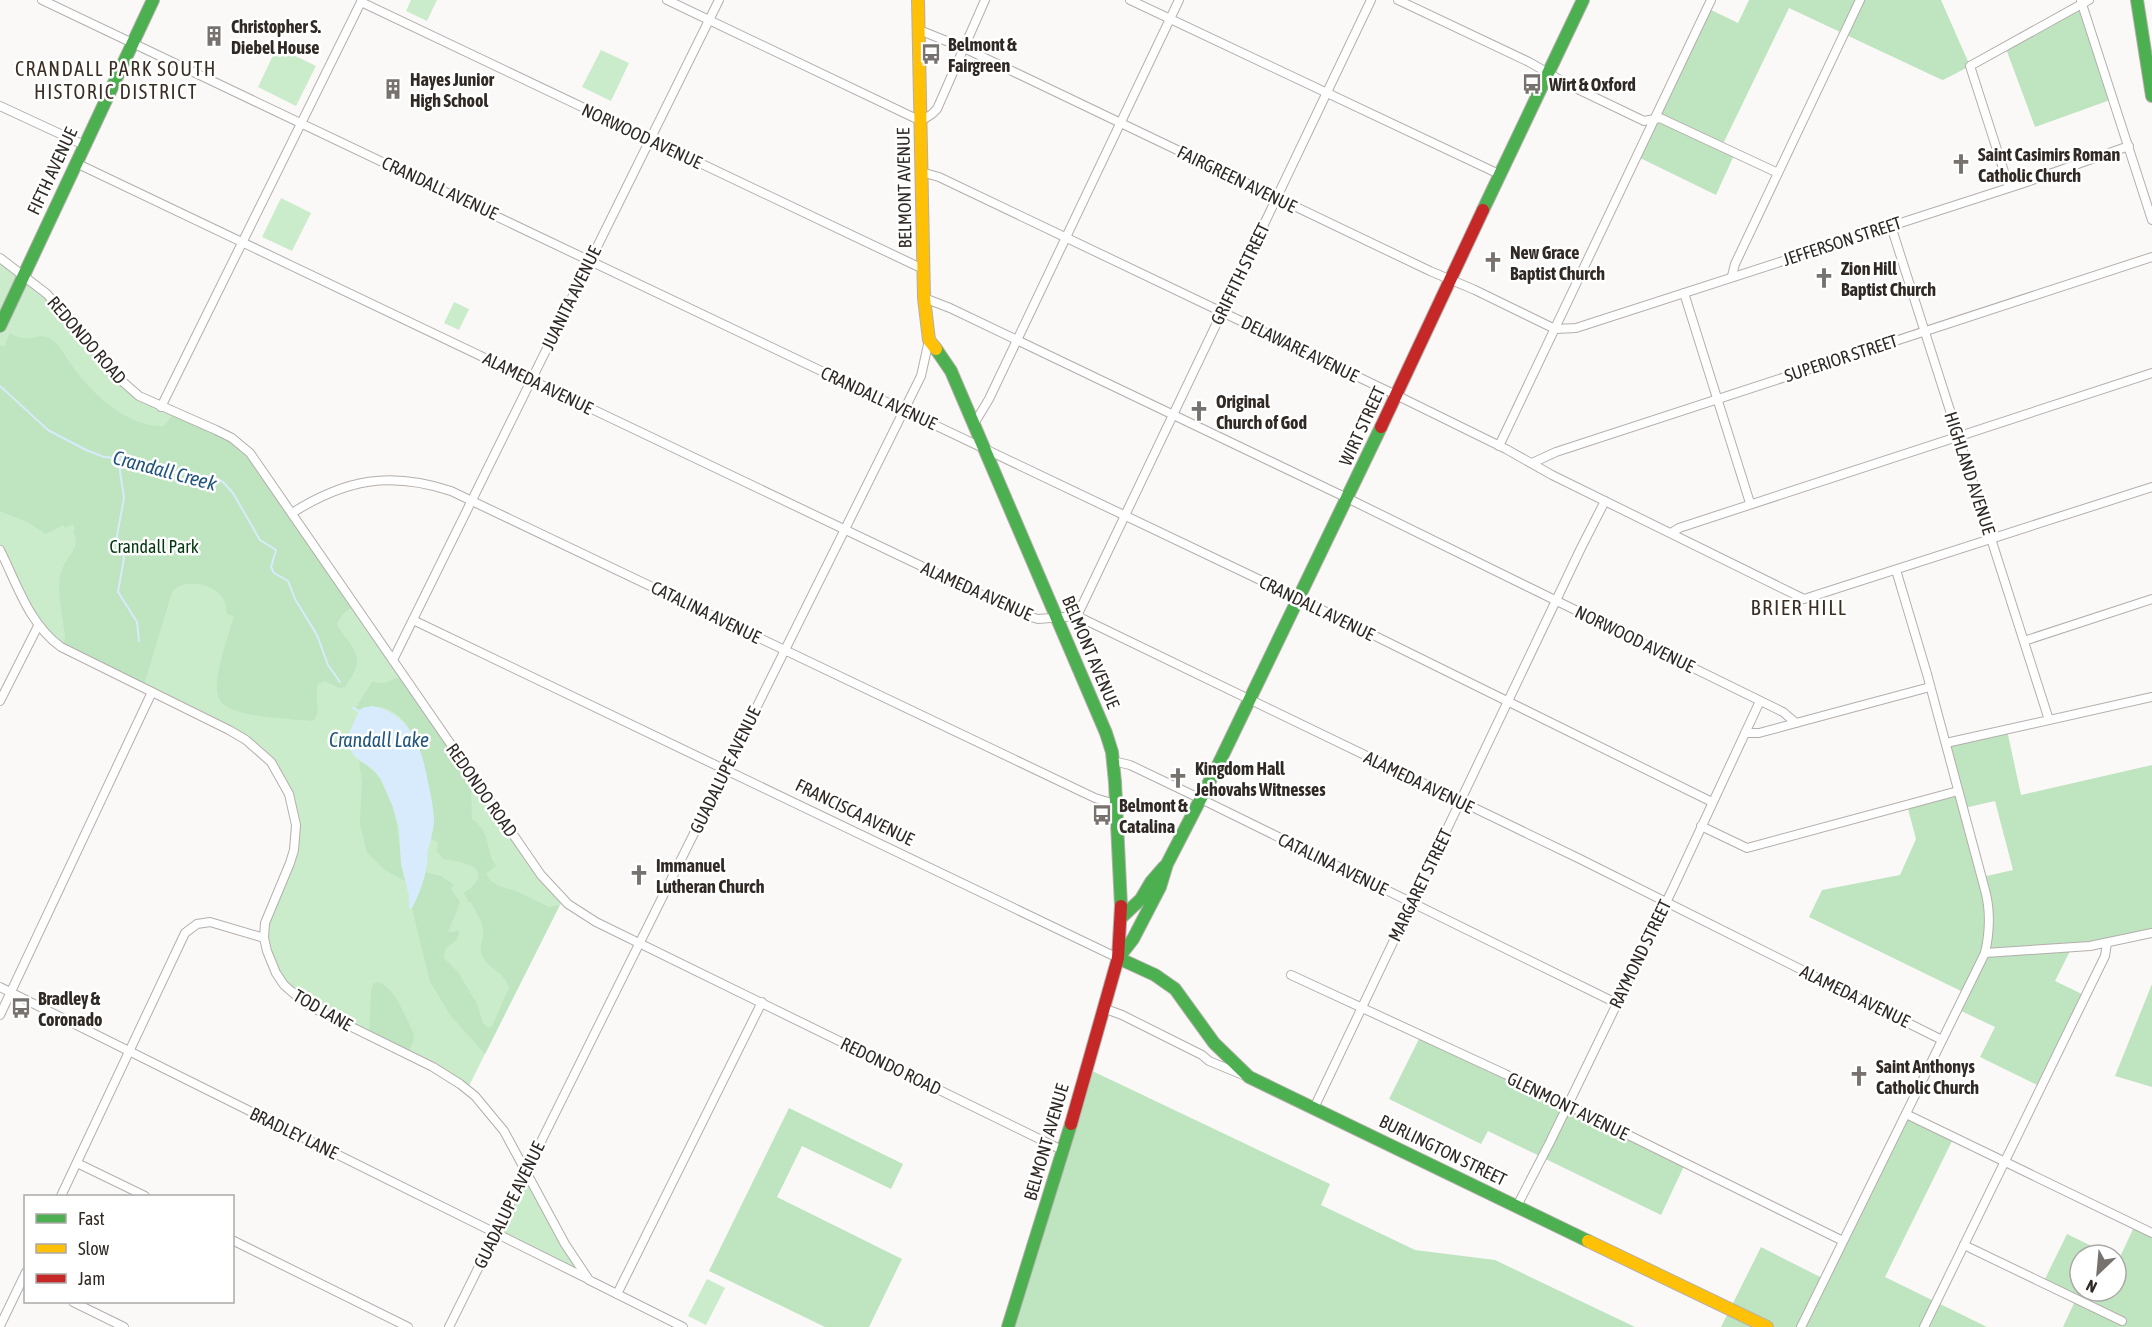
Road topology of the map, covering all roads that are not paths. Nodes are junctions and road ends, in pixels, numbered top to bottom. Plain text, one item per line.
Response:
1 (42, 0) edge
2 (153, 0) edge
3 (668, 0) edge
4 (719, 0) edge
5 (918, 0) edge
6 (985, 0) edge
7 (1130, 0) edge
8 (1179, 0) edge
9 (1371, 0) edge
10 (1398, 0) edge
11 (1583, 0) edge
12 (1711, 0) edge
13 (1860, 0) edge
14 (2137, 0) edge
15 (362, 1) edge
16 (2084, 1) edge
17 (1170, 19) junction
18 (709, 20) junction
19 (919, 30) junction
20 (133, 43) junction
21 (964, 48) junction
22 (1548, 73) junction
23 (1326, 94) junction
24 (2152, 96) edge
25 (0, 106) edge
26 (1653, 120) junction
27 (921, 121) junction
28 (302, 122) junction
29 (1120, 123) junction
30 (650, 140) junction
31 (84, 145) junction
32 (2129, 146) junction
33 (76, 163) junction
34 (921, 172) junction
35 (1778, 173) junction
36 (1501, 176) junction
37 (2009, 187) junction
38 (1276, 198) junction
39 (2152, 220) edge
40 (1890, 226) junction
41 (1066, 237) junction
42 (242, 242) junction
43 (2152, 257) edge
44 (0, 258) edge
45 (590, 260) junction
46 (923, 269) junction
47 (24, 275) junction
48 (1732, 276) junction
49 (1451, 280) junction
50 (1684, 293) junction
51 (924, 298) junction
52 (1222, 312) junction
53 (0, 326) edge
54 (1555, 329) junction
55 (1924, 331) junction
56 (929, 340) junction
57 (1017, 340) junction
58 (2152, 373) edge
59 (531, 380) junction
60 (1396, 395) junction
61 (1717, 399) junction
62 (161, 407) junction
63 (904, 410) junction
64 (1173, 414) junction
65 (974, 424) junction
66 (1958, 436) junction
67 (1499, 446) junction
68 (985, 450) junction
69 (1532, 463) junction
70 (2152, 487) edge
71 (1347, 498) junction
72 (471, 500) junction
73 (1605, 501) junction
74 (1750, 503) junction
75 (292, 513) junction
76 (1125, 516) junction
77 (845, 530) junction
78 (1671, 533) junction
79 (1991, 538) junction
80 (0, 550) edge
81 (1896, 570) junction
82 (1298, 598) junction
83 (2152, 599) edge
84 (1556, 600) junction
85 (1077, 616) junction
86 (1056, 619) junction
87 (412, 620) junction
88 (38, 626) junction
89 (2024, 641) junction
90 (785, 650) junction
91 (393, 660) junction
92 (1930, 687) junction
93 (152, 692) junction
94 (2152, 697) edge
95 (1250, 699) junction
96 (0, 701) edge
97 (1508, 701) junction
98 (1760, 701) junction
99 (2049, 720) junction
100 (1796, 723) junction
101 (1745, 733) junction
102 (1946, 743) junction
103 (1113, 761) junction
104 (726, 770) junction
105 (1958, 791) junction
106 (1201, 799) junction
107 (1460, 802) junction
108 (1712, 802) junction
109 (1114, 804) junction
110 (1701, 826) junction
111 (1167, 864) junction
112 (1412, 903) junction
113 (1665, 903) junction
114 (1122, 917) junction
115 (2152, 933) edge
116 (264, 939) junction
117 (640, 943) junction
118 (2107, 943) junction
119 (1985, 952) junction
120 (1118, 958) junction
121 (1291, 975) dead end
122 (0, 987) edge
123 (11, 993) junction
124 (762, 1002) junction
125 (1616, 1003) junction
126 (1362, 1007) junction
127 (1103, 1008) junction
128 (0, 1016) edge
129 (1942, 1040) junction
130 (129, 1052) junction
131 (1249, 1077) junction
132 (1567, 1106) junction
133 (1314, 1108) junction
134 (1906, 1114) junction
135 (1064, 1151) junction
136 (77, 1162) junction
137 (2005, 1162) junction
138 (526, 1170) junction
139 (62, 1195) edge
140 (141, 1195) edge
141 (1518, 1206) junction
142 (495, 1233) junction
143 (2152, 1233) edge
144 (234, 1241) edge
145 (1843, 1241) junction
146 (1964, 1245) junction
147 (24, 1278) edge
148 (589, 1280) junction
149 (617, 1294) junction
150 (75, 1303) edge
151 (2122, 1321) dead end
152 (0, 1326) edge
153 (124, 1327) edge
154 (408, 1327) edge
155 (449, 1327) edge
156 (683, 1327) edge
157 (1008, 1327) edge
158 (1767, 1327) edge
159 (1802, 1327) edge
160 (1924, 1327) edge

1 - 20 street, CRANDALL AVENUE
2 - 20 main road, FIFTH AVENUE
3 - 18 street
4 - 18 street, JUANITA AVENUE
5 - 19 main road, BELMONT AVENUE
6 - 21 street
7 - 17 street
8 - 17 street
9 - 23 street, GRIFFITH STREET
10 - 22 street
11 - 22 main road, WIRT STREET
12 - 26 street
13 - 35 street
14 - 24 main road
15 - 28 street
15 - 30 street, NORWOOD AVENUE
16 - 32 street
16 - 37 street
17 - 23 street
17 - 29 street
18 - 27 street
18 - 30 street, JUANITA AVENUE
19 - 21 street, FAIRGREEN AVENUE
19 - 27 main road, BELMONT AVENUE
20 - 28 street, CRANDALL AVENUE
20 - 31 main road, FIFTH AVENUE
21 - 27 street
21 - 29 street, FAIRGREEN AVENUE
22 - 26 street
22 - 36 main road, WIRT STREET
23 - 36 street
23 - 38 street, GRIFFITH STREET
25 - 31 street
26 - 35 street
26 - 54 street
27 - 34 main road, BELMONT AVENUE
28 - 42 street
28 - 45 street, CRANDALL AVENUE
29 - 38 street, FAIRGREEN AVENUE
29 - 41 street
30 - 45 street, JUANITA AVENUE
30 - 46 street, NORWOOD AVENUE
31 - 33 main road, FIFTH AVENUE
32 - 37 street, JEFFERSON STREET
32 - 39 street
33 - 42 street, ALAMEDA AVENUE
33 - 47 main road, FIFTH AVENUE
34 - 41 street, DELAWARE AVENUE
34 - 46 main road, BELMONT AVENUE
35 - 48 street
36 - 49 main road, WIRT STREET
37 - 40 street, JEFFERSON STREET
38 - 49 street, FAIRGREEN AVENUE
38 - 52 street, GRIFFITH STREET
40 - 48 street, JEFFERSON STREET
40 - 55 street, HIGHLAND AVENUE
41 - 52 street, DELAWARE AVENUE
41 - 57 street
42 - 59 street, ALAMEDA AVENUE
42 - 62 street
43 - 55 street, SUPERIOR STREET
44 - 47 street, REDONDO ROAD
45 - 59 street, JUANITA AVENUE
45 - 63 street, CRANDALL AVENUE
46 - 51 main road, BELMONT AVENUE
47 - 53 main road, FIFTH AVENUE
47 - 62 street, REDONDO ROAD
48 - 50 street, JEFFERSON STREET
49 - 54 street, FAIRGREEN AVENUE
49 - 60 main road, WIRT STREET
50 - 54 street, JEFFERSON STREET
50 - 61 street
51 - 56 main road, BELMONT AVENUE
51 - 57 street
52 - 60 street, DELAWARE AVENUE
52 - 64 street, GRIFFITH STREET
54 - 67 street
55 - 61 street, SUPERIOR STREET
55 - 66 street, HIGHLAND AVENUE
56 - 63 street, GUADALUPE AVENUE
56 - 65 main road, BELMONT AVENUE
57 - 64 street, NORWOOD AVENUE
57 - 65 street
58 - 66 street
59 - 72 street, JUANITA AVENUE
59 - 77 street, ALAMEDA AVENUE
60 - 67 street, DELAWARE AVENUE
60 - 71 main road, WIRT STREET
61 - 69 street, SUPERIOR STREET
61 - 74 street
62 - 75 street, REDONDO ROAD
63 - 68 street, CRANDALL AVENUE
63 - 77 street, GUADALUPE AVENUE
64 - 71 street, NORWOOD AVENUE
64 - 76 street, GRIFFITH STREET
65 - 68 main road, BELMONT AVENUE
66 - 74 street
66 - 79 street, HIGHLAND AVENUE
67 - 69 street, DELAWARE AVENUE
68 - 76 street, CRANDALL AVENUE
68 - 86 main road, BELMONT AVENUE
69 - 73 street, DELAWARE AVENUE
70 - 79 street
71 - 82 main road, WIRT STREET
71 - 84 street, NORWOOD AVENUE
72 - 75 street, CATALINA AVENUE
72 - 87 street, JUANITA AVENUE
72 - 90 street, CATALINA AVENUE
73 - 78 street, DELAWARE AVENUE
73 - 84 street, MARGARET STREET
74 - 78 street
75 - 91 street, REDONDO ROAD
76 - 82 street, CRANDALL AVENUE
76 - 85 street, GRIFFITH STREET
77 - 86 street, ALAMEDA AVENUE
77 - 90 street, GUADALUPE AVENUE
78 - 81 street, DELAWARE AVENUE
79 - 81 street
79 - 89 street, HIGHLAND AVENUE
80 - 88 street
81 - 92 street
82 - 95 main road, WIRT STREET
82 - 97 street, CRANDALL AVENUE
83 - 89 street
84 - 97 street, MARGARET STREET
84 - 98 street, NORWOOD AVENUE
85 - 86 street, ALAMEDA AVENUE
85 - 95 street, ALAMEDA AVENUE
86 - 103 main road, BELMONT AVENUE
87 - 91 street, JUANITA AVENUE
87 - 104 street, FRANCISCA AVENUE
88 - 93 street
88 - 96 street
89 - 99 street, HIGHLAND AVENUE
90 - 104 street, GUADALUPE AVENUE
90 - 109 street, CATALINA AVENUE
91 - 117 street, REDONDO ROAD
92 - 100 street
92 - 102 street
93 - 116 street
93 - 123 street
94 - 99 street
95 - 106 main road, WIRT STREET
95 - 107 street, ALAMEDA AVENUE
97 - 107 street, MARGARET STREET
97 - 108 street, CRANDALL AVENUE
98 - 100 street, NORWOOD AVENUE
98 - 101 street, RAYMOND STREET
99 - 102 street
100 - 101 street
101 - 108 street, RAYMOND STREET
102 - 105 street
103 - 106 street, CATALINA AVENUE
103 - 109 main road, BELMONT AVENUE
104 - 117 street, GUADALUPE AVENUE
104 - 120 street, FRANCISCA AVENUE
105 - 110 street
105 - 119 street
106 - 111 main road, WIRT STREET
106 - 112 street, CATALINA AVENUE
107 - 112 street, MARGARET STREET
107 - 113 street, ALAMEDA AVENUE
108 - 110 street, RAYMOND STREET
109 - 114 main road, BELMONT AVENUE
110 - 113 street, RAYMOND STREET
111 - 114 main road, WIRT STREET
111 - 120 main road, WIRT STREET
112 - 125 street, CATALINA AVENUE
112 - 126 street, MARGARET STREET
113 - 125 street, RAYMOND STREET
113 - 129 street, ALAMEDA AVENUE
114 - 120 main road, BELMONT AVENUE
115 - 118 street
116 - 130 street
116 - 138 street, TOD LANE
117 - 124 street, REDONDO ROAD
117 - 138 street, GUADALUPE AVENUE
118 - 119 street
118 - 137 street
119 - 129 street
120 - 127 main road, BELMONT AVENUE
120 - 131 main road, FRANCISCA AVENUE
121 - 126 street, GLENMONT AVENUE
122 - 123 street, BRADLEY LANE
123 - 128 street
123 - 130 street, BRADLEY LANE
124 - 135 street, REDONDO ROAD
124 - 149 street
125 - 132 street, RAYMOND STREET
126 - 132 street, GLENMONT AVENUE
126 - 133 street, MARGARET STREET
127 - 131 street, BURLINGTON STREET
127 - 135 main road, BELMONT AVENUE
129 - 134 street
130 - 136 street
130 - 142 street, BRADLEY LANE
131 - 133 main road, BURLINGTON STREET
132 - 141 street, RAYMOND STREET
132 - 145 street, GLENMONT AVENUE
133 - 141 main road, BURLINGTON STREET
134 - 137 street
134 - 145 street
135 - 157 main road, BELMONT AVENUE
136 - 139 street
136 - 140 street
137 - 143 street
137 - 146 street
138 - 142 street, GUADALUPE AVENUE
138 - 148 street, TOD LANE
141 - 158 main road, BURLINGTON STREET
142 - 148 street, BRADLEY LANE
142 - 155 street, GUADALUPE AVENUE
144 - 154 street
145 - 159 street
146 - 151 street
146 - 160 street
147 - 152 street
148 - 149 street
149 - 156 street
150 - 153 street

